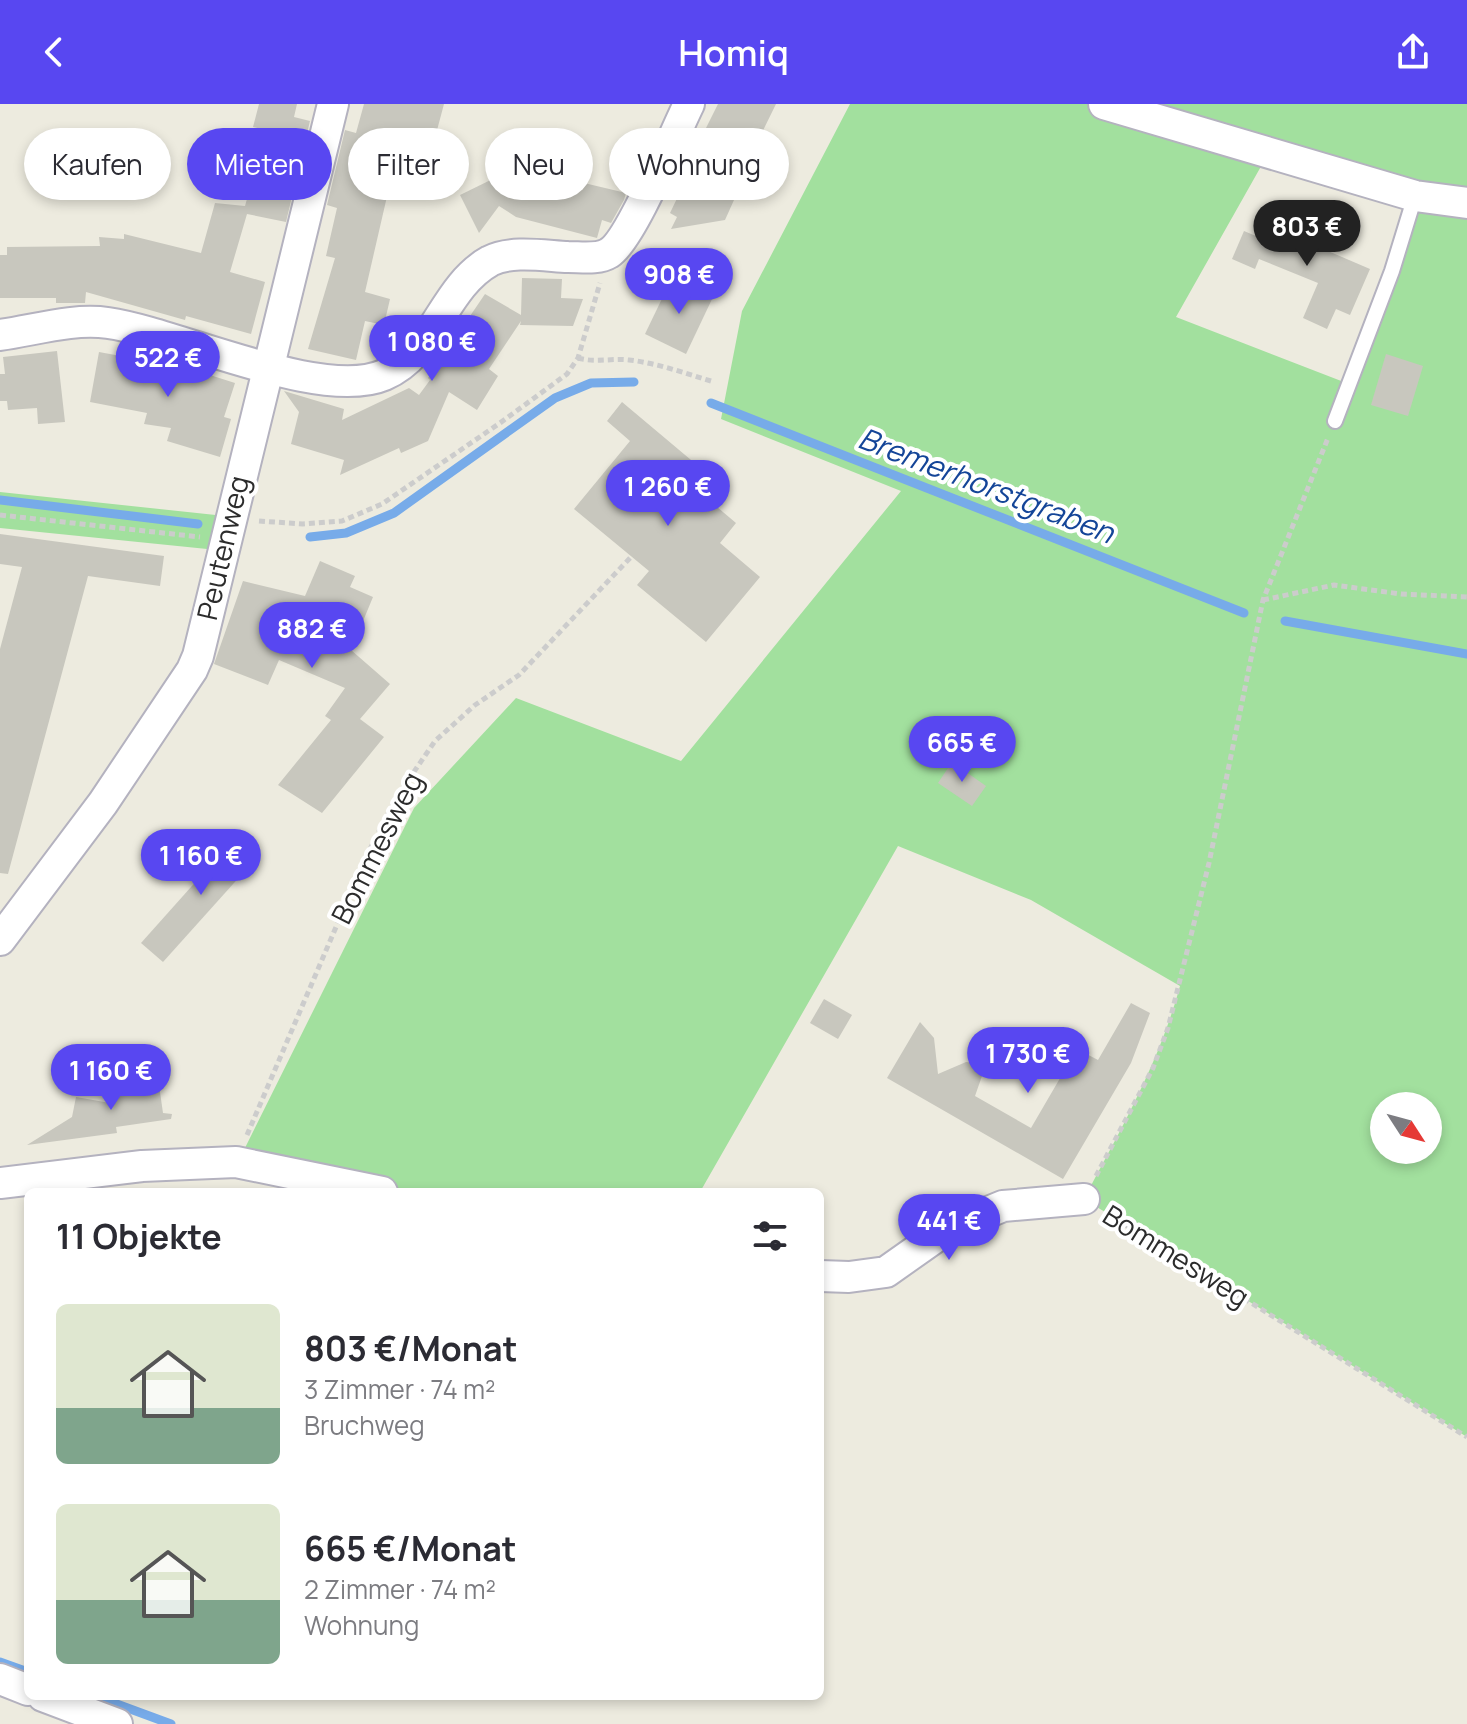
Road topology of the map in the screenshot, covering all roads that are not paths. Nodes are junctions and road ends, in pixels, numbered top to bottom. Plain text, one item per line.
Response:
1 (333, 104) edge
2 (689, 104) edge
3 (1104, 104) edge
4 (1415, 196) junction
5 (1467, 203) edge
6 (0, 335) edge
7 (267, 367) junction
8 (1335, 421) road end
9 (0, 940) edge
10 (0, 1183) edge
11 (363, 1188) edge
12 (1084, 1199) road end
13 (824, 1276) edge
14 (0, 1679) edge
15 (24, 1688) edge
16 (54, 1700) edge
17 (117, 1724) edge

1 - 7 street, Peutenweg
2 - 7 street
3 - 4 street
4 - 5 street
4 - 8 lane
6 - 7 street
7 - 9 street, Peutenweg
10 - 11 street
12 - 13 street, Bommesweg
14 - 15 street
16 - 17 street

